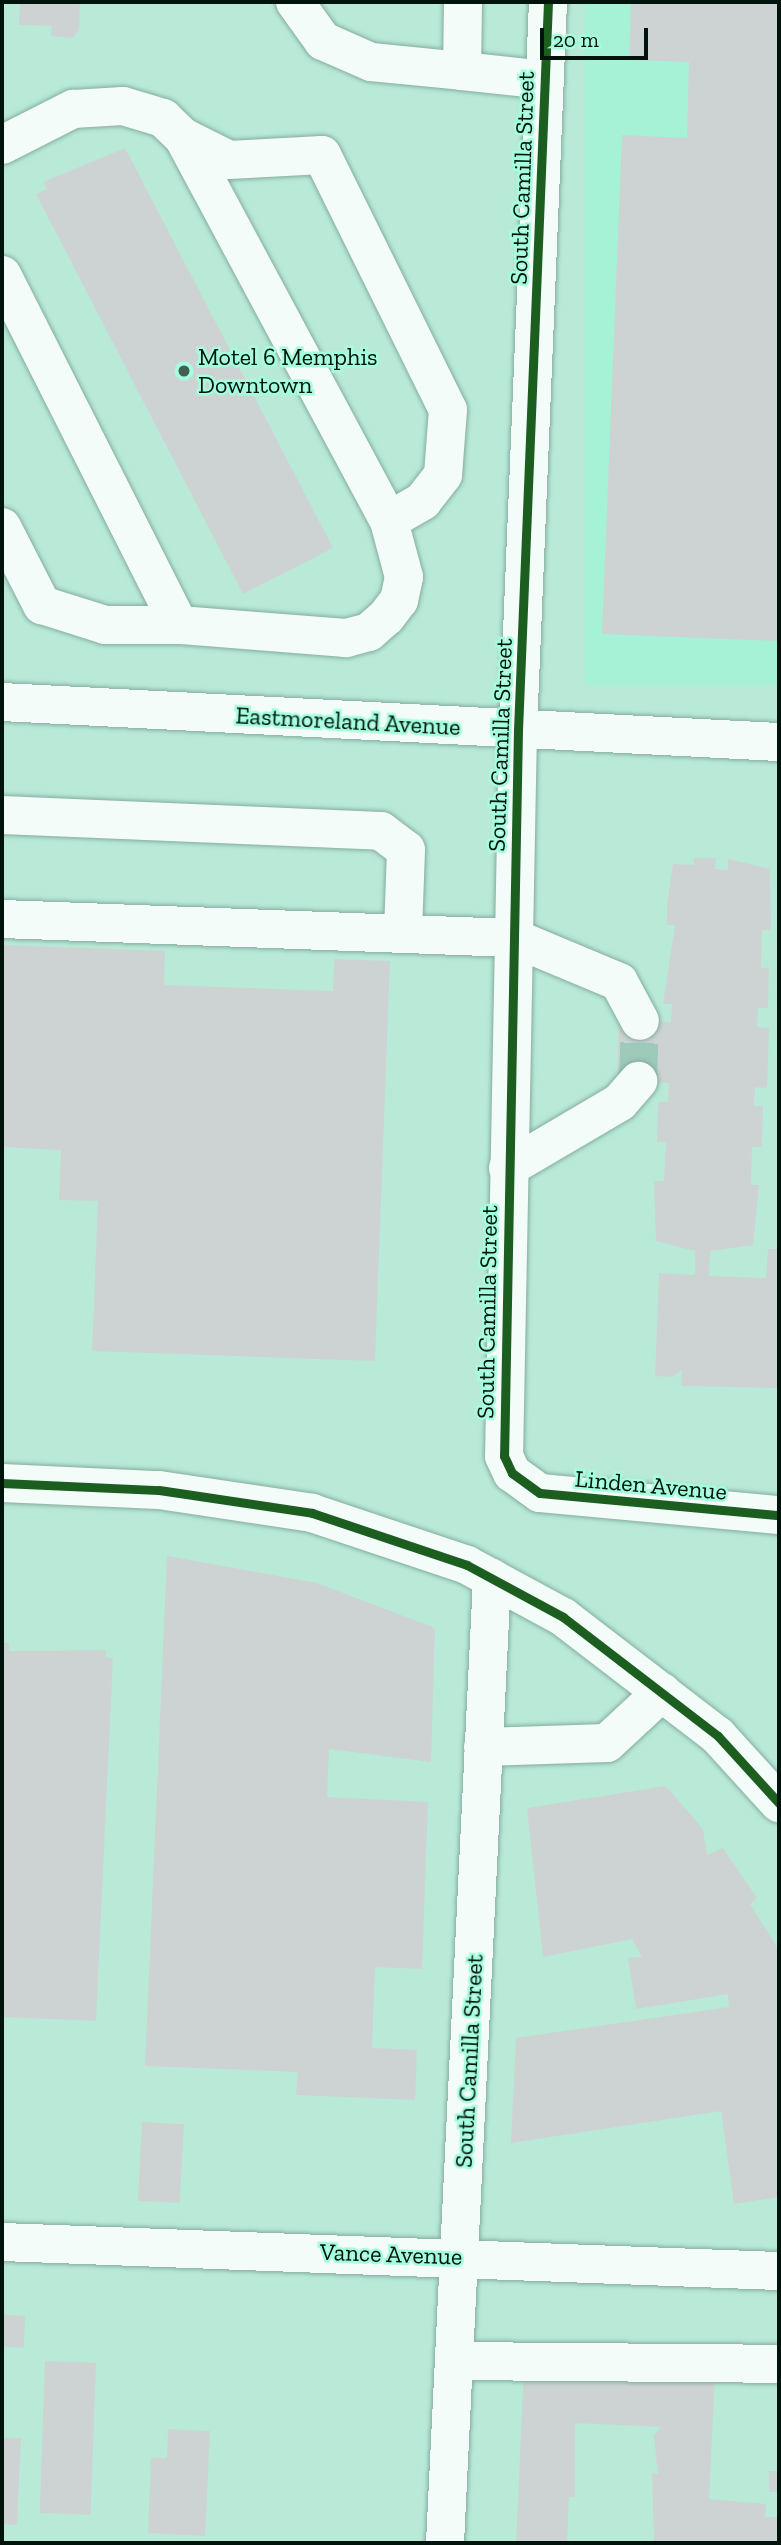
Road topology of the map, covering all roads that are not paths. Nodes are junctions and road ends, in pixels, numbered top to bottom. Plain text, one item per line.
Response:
1 (295, 2) edge
2 (463, 2) edge
3 (548, 2) edge
4 (461, 71) junction
5 (545, 80) junction
6 (183, 137) junction
7 (2, 145) edge
8 (2, 275) edge
9 (391, 525) junction
10 (2, 527) edge
11 (179, 625) junction
12 (2, 702) edge
13 (518, 730) junction
14 (779, 742) edge
15 (2, 815) edge
16 (2, 919) edge
17 (403, 933) junction
18 (514, 938) junction
19 (640, 1021) tunnel mouth
20 (639, 1081) tunnel mouth
21 (508, 1168) junction
22 (2, 1483) edge
23 (524, 1483) joint
24 (779, 1515) edge
25 (492, 1578) junction
26 (662, 1692) junction
27 (483, 1747) junction
28 (779, 1803) edge
29 (2, 2242) edge
30 (460, 2256) junction
31 (779, 2271) edge
32 (455, 2361) junction
33 (779, 2364) edge
34 (445, 2543) edge

1 - 4 street
2 - 4 street
3 - 5 street, South Camilla Street
4 - 5 street
5 - 13 street, South Camilla Street
6 - 7 street
6 - 9 street
6 - 9 street
8 - 11 street
9 - 11 street
10 - 11 street
12 - 13 street, Eastmoreland Avenue
13 - 14 street, Eastmoreland Avenue
13 - 18 street, South Camilla Street
15 - 17 street
16 - 17 street
17 - 18 street
18 - 19 street
18 - 21 street, South Camilla Street
20 - 21 street
21 - 23 street, South Camilla Street
22 - 25 street
23 - 24 street, Linden Avenue
25 - 26 street
25 - 27 street, South Camilla Street
26 - 27 street
26 - 28 street
27 - 30 street, South Camilla Street
29 - 30 street, Vance Avenue
30 - 31 street, Vance Avenue
30 - 32 street, South Camilla Street
32 - 33 street
32 - 34 street, South Camilla Street

